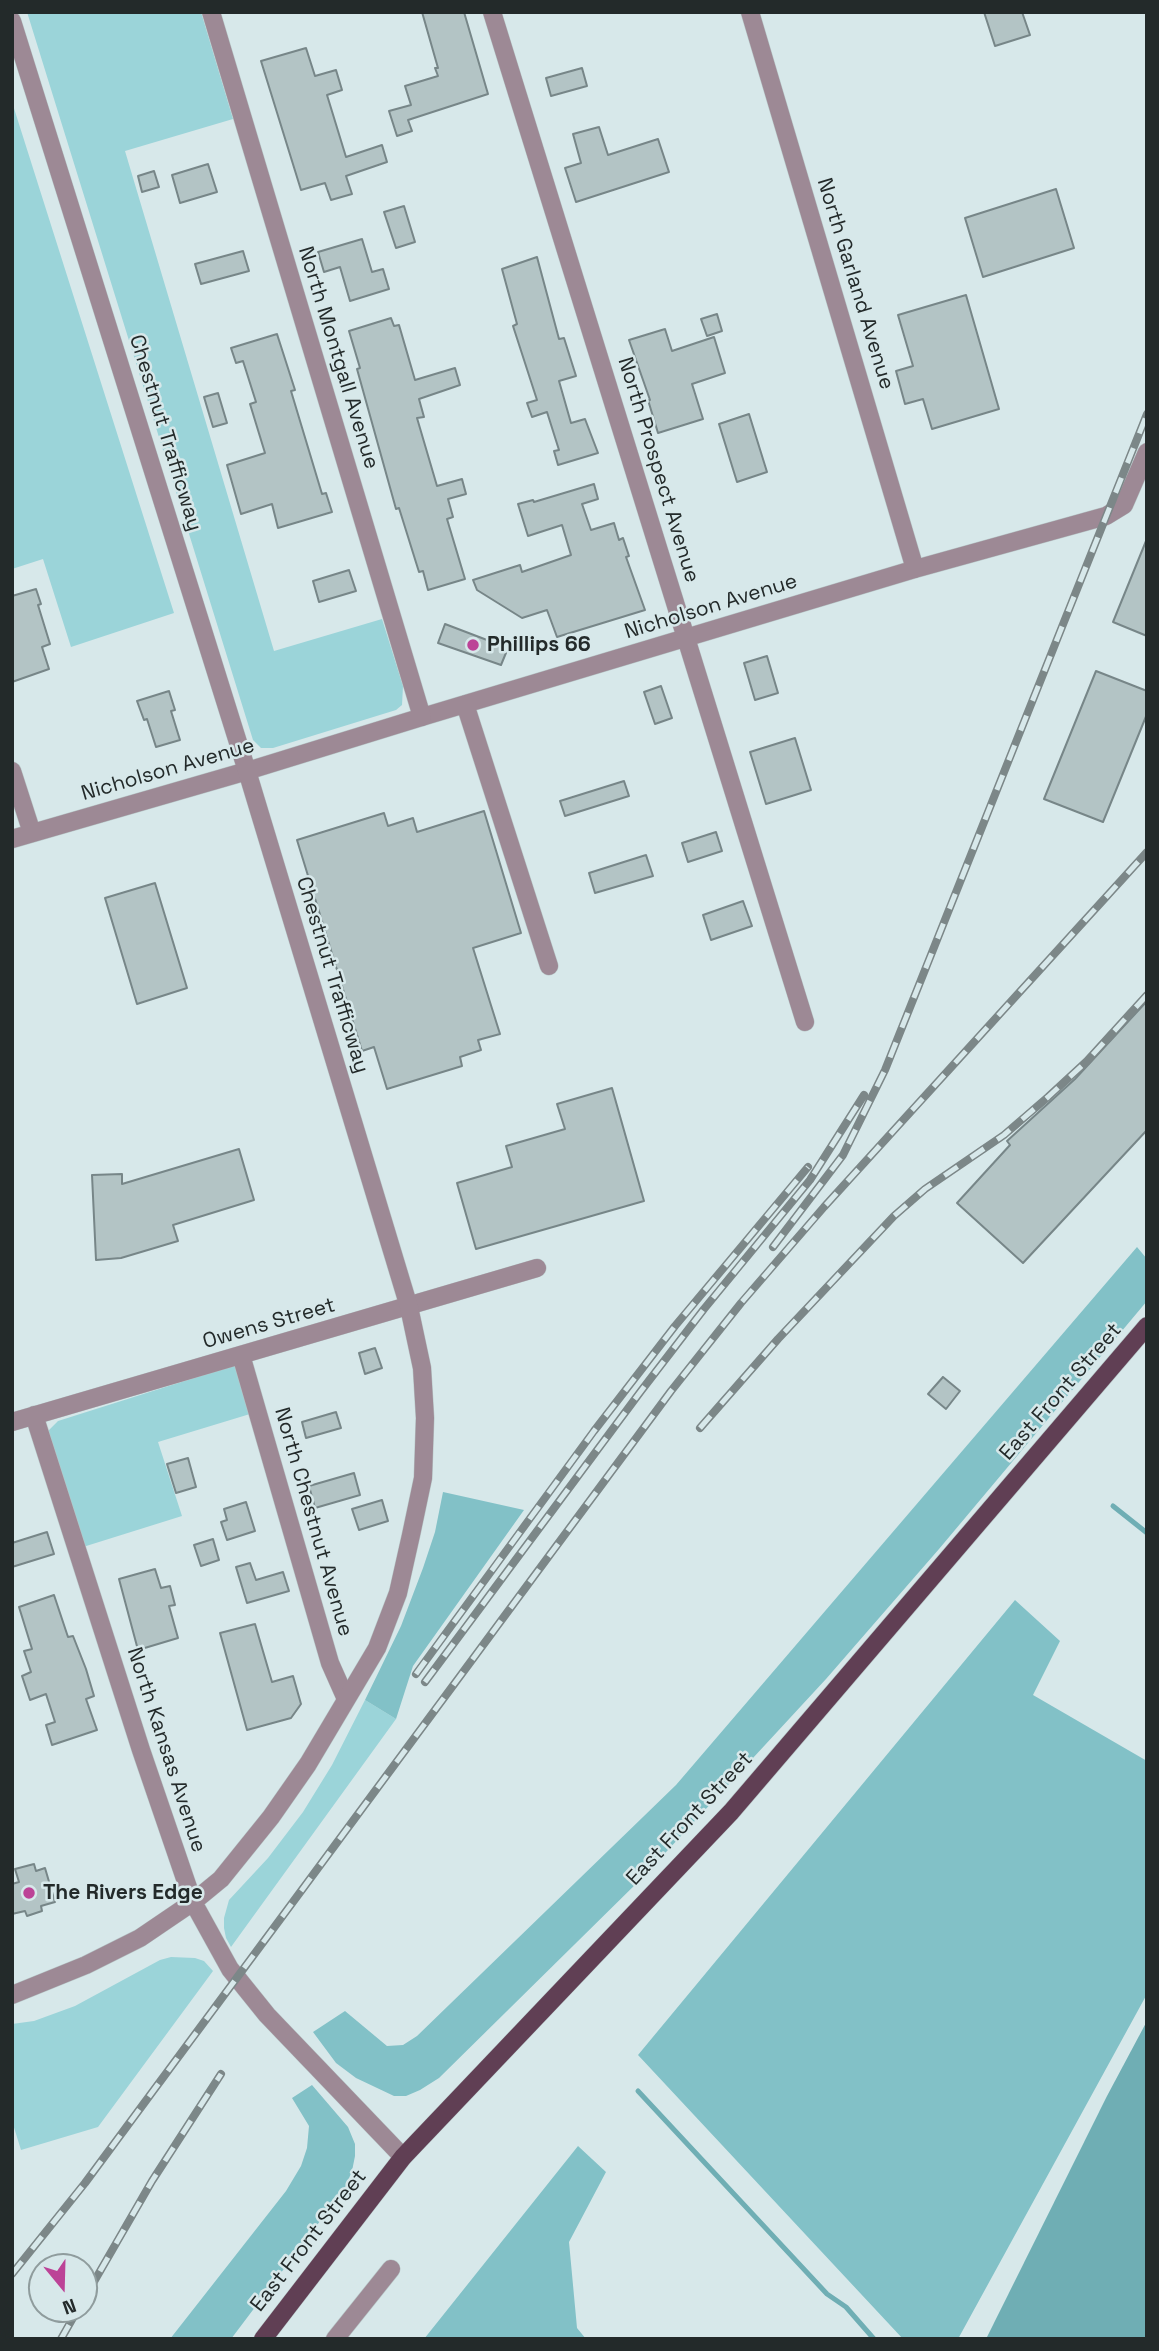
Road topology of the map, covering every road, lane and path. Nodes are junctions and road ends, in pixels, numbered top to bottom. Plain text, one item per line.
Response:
1 (211, 12) edge
2 (492, 12) edge
3 (750, 12) edge
4 (12, 21) edge
5 (1147, 452) edge
6 (915, 569) junction
7 (687, 639) junction
8 (465, 704) junction
9 (422, 717) junction
10 (12, 771) edge
11 (247, 771) junction
12 (32, 833) junction
13 (12, 839) edge
14 (549, 966) dead end
15 (805, 1021) dead end
16 (537, 1268) dead end
17 (408, 1307) junction
18 (1147, 1326) edge
19 (241, 1355) junction
20 (34, 1415) junction
21 (12, 1422) edge
22 (346, 1699) junction
23 (193, 1902) junction
24 (12, 1995) edge
25 (403, 2157) junction
26 (391, 2269) dead end
27 (263, 2339) edge
28 (335, 2339) edge

1 - 9 street, North Montgall Avenue
2 - 7 street, North Prospect Avenue
3 - 6 street, North Garland Avenue
4 - 11 street, Chestnut Trafficway
5 - 6 street, Nicholson Avenue
6 - 7 street, Nicholson Avenue
7 - 8 street, Nicholson Avenue
7 - 15 street, North Prospect Avenue
8 - 9 street, Nicholson Avenue
8 - 14 street
9 - 11 street, Nicholson Avenue
10 - 12 street
11 - 12 street, Nicholson Avenue
11 - 17 street, Chestnut Trafficway
12 - 13 street, Nicholson Avenue
16 - 17 street, Owens Street
17 - 19 street, Owens Street
17 - 22 street, Chestnut Trafficway
18 - 25 main road, East Front Street
19 - 20 street, Owens Street
19 - 22 street, North Chestnut Avenue
20 - 21 street, Owens Street
20 - 23 street, North Kansas Avenue
22 - 23 street, Chestnut Trafficway
23 - 24 street, Chestnut Trafficway
23 - 25 street, North Kansas Avenue
25 - 27 main road, East Front Street
26 - 28 street

